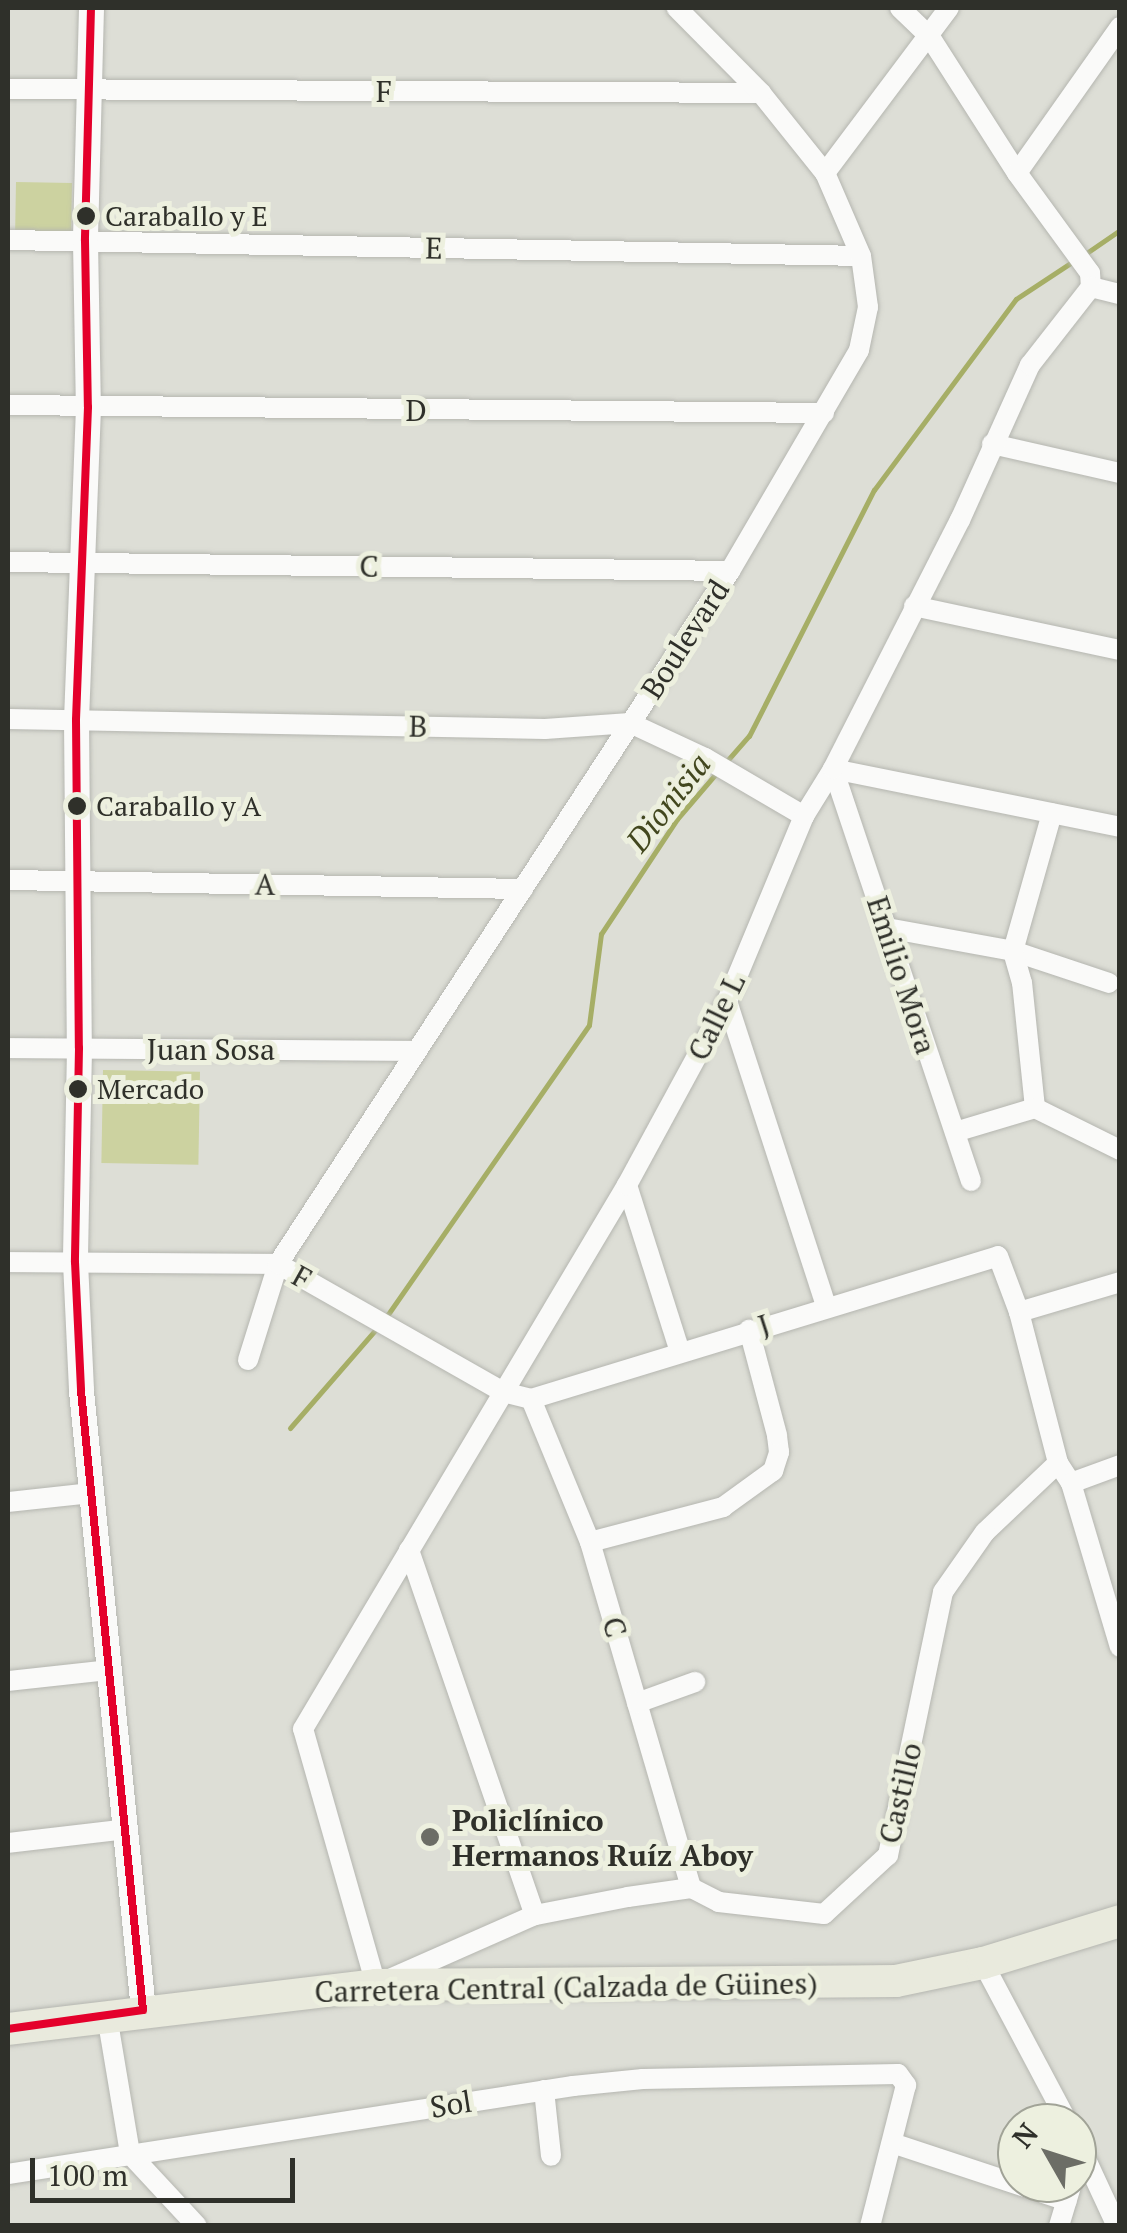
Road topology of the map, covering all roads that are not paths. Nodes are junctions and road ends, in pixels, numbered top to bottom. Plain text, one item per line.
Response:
1 (91, 8) edge
2 (677, 8) edge
3 (900, 8) edge
4 (950, 8) edge
5 (1120, 27) edge
6 (930, 37) junction
7 (8, 89) edge
8 (89, 91) junction
9 (761, 93) junction
10 (825, 173) junction
11 (1017, 173) junction
12 (8, 240) edge
13 (85, 241) junction
14 (861, 256) junction
15 (1090, 280) junction
16 (1120, 294) edge
17 (8, 406) edge
18 (88, 407) junction
19 (824, 413) junction
20 (992, 444) junction
21 (1120, 473) edge
22 (8, 562) edge
23 (84, 563) junction
24 (730, 570) junction
25 (914, 606) junction
26 (1120, 650) edge
27 (8, 719) edge
28 (76, 720) junction
29 (630, 723) junction
30 (834, 769) junction
31 (1052, 813) junction
32 (804, 816) junction
33 (1120, 827) edge
34 (8, 880) edge
35 (76, 880) junction
36 (522, 889) junction
37 (886, 928) junction
38 (1014, 951) junction
39 (1109, 983) dead end
40 (727, 1001) junction
41 (8, 1048) edge
42 (79, 1048) junction
43 (416, 1051) junction
44 (1035, 1108) junction
45 (954, 1132) junction
46 (1120, 1150) edge
47 (971, 1181) dead end
48 (628, 1185) junction
49 (8, 1262) edge
50 (74, 1262) junction
51 (278, 1264) junction
52 (1120, 1282) edge
53 (826, 1305) junction
54 (1019, 1312) junction
55 (749, 1330) junction
56 (680, 1352) junction
57 (248, 1360) dead end
58 (503, 1392) junction
59 (531, 1399) junction
60 (1058, 1463) junction
61 (1120, 1465) edge
62 (1072, 1483) junction
63 (90, 1492) junction
64 (8, 1502) edge
65 (590, 1542) junction
66 (409, 1550) junction
67 (1120, 1647) edge
68 (109, 1670) junction
69 (8, 1681) edge
70 (694, 1682) dead end
71 (637, 1703) junction
72 (127, 1829) junction
73 (8, 1843) edge
74 (691, 1888) junction
75 (536, 1915) junction
76 (1120, 1921) edge
77 (982, 1963) junction
78 (376, 1985) junction
79 (143, 2010) junction
80 (107, 2016) junction
81 (8, 2028) edge
82 (544, 2090) junction
83 (1057, 2103) edge
84 (892, 2143) junction
85 (130, 2154) junction
86 (552, 2156) dead end
87 (997, 2172) edge
88 (8, 2174) edge
89 (1097, 2186) edge
90 (197, 2226) edge
91 (870, 2226) edge
92 (1118, 2226) edge

1 - 8 street
2 - 9 street, Boulevard
3 - 6 street
4 - 6 street
5 - 11 street
6 - 10 street
6 - 11 street
7 - 8 street, F
8 - 9 street, F
8 - 13 street
9 - 10 street, Boulevard
10 - 14 street, Boulevard
11 - 15 street
12 - 13 street, E
13 - 14 street, E
13 - 18 street
14 - 19 street, Boulevard
15 - 16 street
15 - 20 street, Calle L
17 - 18 street, D
18 - 19 street, D
18 - 23 street
19 - 24 street, Boulevard
20 - 21 street
20 - 25 street, Calle L
22 - 23 street, C
23 - 24 street, C
23 - 28 street
24 - 29 street, Boulevard
25 - 26 street
25 - 30 street, Calle L
27 - 28 street, B
28 - 29 street, B
28 - 35 street
29 - 32 street, B
29 - 36 street, Boulevard
30 - 31 street
30 - 32 street, Calle L
30 - 37 street, Emilio Mora
31 - 33 street
31 - 38 street
32 - 40 street, Calle L
34 - 35 street, A
35 - 36 street, A
35 - 42 street
36 - 43 street, Boulevard
37 - 38 street
37 - 45 street, Emilio Mora
38 - 39 street
38 - 44 street
40 - 48 street, Calle L
40 - 53 street
41 - 42 street, Juan Sosa
42 - 43 street, Juan Sosa
42 - 50 street
43 - 51 street, Boulevard
44 - 45 street
44 - 46 street
45 - 47 street, Emilio Mora
48 - 56 street
48 - 58 street, Calle L
49 - 50 street, F
50 - 51 street, F
50 - 63 street
51 - 57 street, Boulevard
51 - 58 street, F
52 - 54 street
53 - 54 street, J
53 - 55 street, J
54 - 60 street
55 - 56 street, J
55 - 65 street
56 - 59 street, J
58 - 59 street
58 - 66 street, Calle L
59 - 65 street, C
60 - 62 street
60 - 74 street, Castillo
61 - 62 street
62 - 67 street
63 - 64 street
63 - 68 street
65 - 71 street, C
66 - 75 street
66 - 78 street, Calle L
68 - 69 street
68 - 72 street
70 - 71 street
71 - 74 street, C
72 - 73 street
72 - 79 street
74 - 75 street, Castillo
75 - 78 street, Castillo
76 - 77 main road, Carretera Central (Calzada de Güines)
77 - 78 main road, Carretera Central (Calzada de Güines)
77 - 83 street
78 - 79 main road, Carretera Central (Calzada de Güines)
79 - 80 main road, Carretera Central (Calzada de Güines)
80 - 81 main road, Carretera Central (Calzada de Güines)
80 - 85 street
82 - 84 street, Sol
82 - 85 street, Sol
82 - 86 street
84 - 87 street
84 - 91 street
85 - 88 street, Sol
85 - 90 street
89 - 92 street

